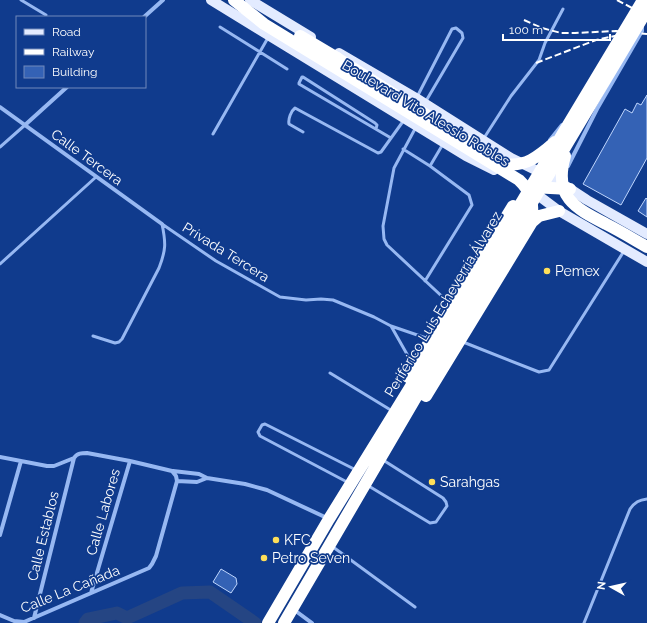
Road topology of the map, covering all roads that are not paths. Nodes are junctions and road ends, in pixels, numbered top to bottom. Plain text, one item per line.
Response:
1 (21, 0) edge
2 (163, 0) edge
3 (211, 0) edge
4 (234, 0) edge
5 (240, 0) edge
6 (250, 0) edge
7 (643, 0) edge
8 (563, 9) dead end
9 (647, 10) edge
10 (46, 16) dead end
11 (145, 16) edge
12 (220, 27) dead end
13 (270, 35) junction
14 (260, 52) junction
15 (287, 69) dead end
16 (66, 88) edge
17 (421, 100) junction
18 (0, 107) edge
19 (405, 118) junction
20 (25, 125) junction
21 (417, 126) junction
22 (376, 129) junction
23 (303, 132) dead end
24 (213, 134) dead end
25 (567, 137) junction
26 (391, 138) junction
27 (483, 140) junction
28 (444, 142) junction
29 (0, 147) edge
30 (402, 149) junction
31 (541, 151) junction
32 (511, 158) junction
33 (568, 165) junction
34 (430, 166) junction
35 (96, 177) junction
36 (558, 180) junction
37 (526, 187) junction
38 (573, 191) junction
39 (587, 200) junction
40 (559, 211) junction
41 (508, 213) junction
42 (576, 221) junction
43 (532, 222) junction
44 (162, 224) junction
45 (647, 234) edge
46 (647, 247) edge
47 (625, 249) junction
48 (647, 262) edge
49 (0, 264) edge
50 (425, 281) junction
51 (452, 306) junction
52 (391, 326) junction
53 (93, 336) dead end
54 (431, 340) junction
55 (460, 340) junction
56 (421, 371) junction
57 (330, 373) dead end
58 (389, 408) junction
59 (404, 418) junction
60 (383, 434) junction
61 (0, 457) edge
62 (74, 458) junction
63 (380, 458) junction
64 (21, 461) junction
65 (130, 461) junction
66 (172, 471) junction
67 (359, 471) junction
68 (207, 478) junction
69 (177, 481) junction
70 (351, 484) junction
71 (365, 484) junction
72 (647, 499) edge
73 (329, 519) junction
74 (0, 535) edge
75 (330, 544) junction
76 (92, 593) junction
77 (415, 607) dead end
78 (293, 609) junction
79 (0, 615) edge
80 (34, 618) junction
81 (271, 619) edge
82 (285, 622) edge
83 (312, 623) edge
84 (584, 623) edge

1 - 10 lane
2 - 11 street
3 - 13 main road, Boulevard Vito Alessio Robles
4 - 37 highway
5 - 25 highway, bridge
6 - 17 main road, Boulevard Vito Alessio Robles
7 - 25 highway, Periférico Luis Echeverría Álvarez, bridge
8 - 27 lane
9 - 25 highway, Periférico Luis Echeverría Álvarez, bridge
12 - 14 lane
13 - 14 lane
13 - 19 main road, Boulevard Vito Alessio Robles
14 - 15 lane
14 - 24 lane
16 - 20 street
17 - 17 lane
17 - 27 main road, Boulevard Vito Alessio Robles
18 - 20 street, Calle Tercera
19 - 21 main road, Boulevard Vito Alessio Robles
19 - 26 lane
20 - 29 lane
20 - 35 street, Calle Tercera
21 - 28 main road, Boulevard Vito Alessio Robles
21 - 30 lane
22 - 22 lane
22 - 26 lane
23 - 26 lane
25 - 46 highway, bridge
25 - 56 highway, Periférico Luis Echeverría Álvarez, bridge
27 - 32 main road, Boulevard Vito Alessio Robles
28 - 34 lane
28 - 37 main road, Boulevard Vito Alessio Robles
30 - 34 lane
30 - 50 lane
31 - 32 street
31 - 33 street
31 - 33 street
32 - 36 main road, Boulevard Vito Alessio Robles
33 - 36 street
33 - 38 main road
34 - 50 lane
35 - 44 street, Calle Tercera
35 - 49 lane
36 - 37 main road
36 - 38 main road, Boulevard Vito Alessio Robles
37 - 38 highway
37 - 40 main road, Boulevard Vito Alessio Robles
37 - 41 highway
37 - 43 highway
38 - 39 main road, Boulevard Vito Alessio Robles
39 - 42 main road
39 - 45 main road, Boulevard Vito Alessio Robles
40 - 42 main road, Boulevard Vito Alessio Robles
40 - 43 highway
41 - 43 highway
41 - 51 highway
42 - 47 main road, Boulevard Vito Alessio Robles
43 - 55 highway
44 - 52 lane, Privada Tercera
44 - 53 lane
47 - 48 main road, Boulevard Vito Alessio Robles
47 - 55 lane
50 - 51 lane
51 - 54 highway
52 - 54 lane
52 - 56 lane
54 - 56 highway
55 - 59 highway
56 - 58 highway
56 - 59 highway, Periférico Luis Echeverría Álvarez
56 - 60 highway, Periférico Luis Echeverría Álvarez
57 - 58 lane
58 - 60 highway
59 - 63 highway, Periférico Luis Echeverría Álvarez
60 - 67 highway, Periférico Luis Echeverría Álvarez
61 - 64 street
62 - 64 street
62 - 65 street
62 - 80 street, Calle Establos
63 - 71 highway, Periférico Luis Echeverría Álvarez
63 - 71 lane
64 - 74 street
65 - 66 street
65 - 76 street, Calle Labores
66 - 68 street
66 - 69 street
67 - 70 highway, Periférico Luis Echeverría Álvarez
67 - 70 lane
68 - 69 street
68 - 73 street
69 - 76 street, Calle La Cañada
70 - 73 highway, Periférico Luis Echeverría Álvarez
71 - 75 highway, Periférico Luis Echeverría Álvarez
72 - 84 lane
73 - 81 highway, Periférico Luis Echeverría Álvarez
75 - 77 lane
75 - 78 highway, Periférico Luis Echeverría Álvarez
76 - 80 street, Calle La Cañada
78 - 82 highway, Periférico Luis Echeverría Álvarez
78 - 83 street
79 - 80 street, Calle La Cañada

